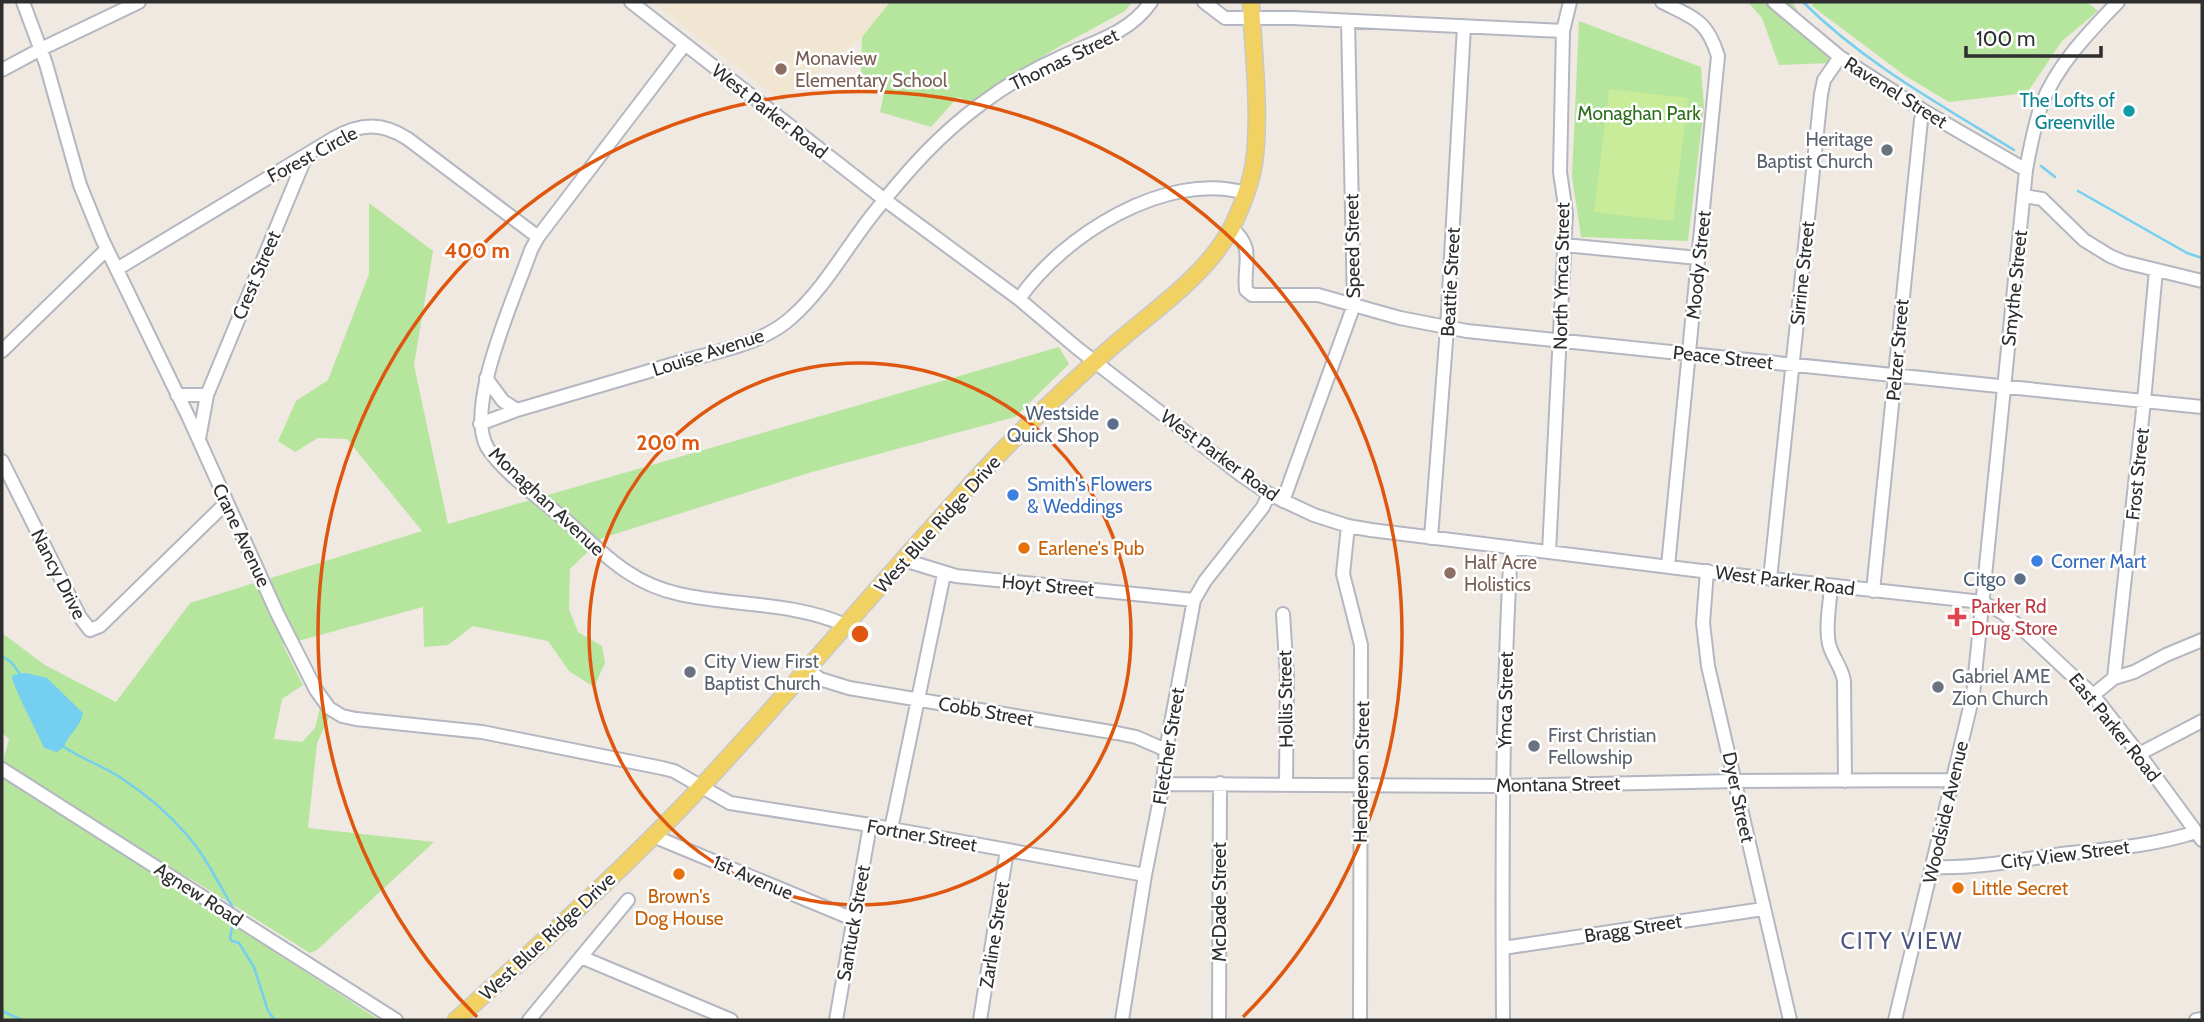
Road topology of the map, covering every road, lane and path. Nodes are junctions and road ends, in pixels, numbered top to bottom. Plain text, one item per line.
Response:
1 (23, 2) edge
2 (139, 2) edge
3 (631, 2) edge
4 (1152, 2) edge
5 (1204, 2) edge
6 (1570, 2) edge
7 (1662, 2) edge
8 (1774, 2) edge
9 (2116, 3) edge
10 (1252, 10) edge
11 (1348, 21) junction
12 (1464, 26) junction
13 (1563, 31) junction
14 (685, 44) junction
15 (40, 49) junction
16 (1840, 57) junction
17 (2, 70) edge
18 (1924, 111) junction
19 (306, 156) junction
20 (2026, 170) junction
21 (1245, 193) junction
22 (2024, 196) junction
23 (885, 200) junction
24 (1231, 228) junction
25 (538, 237) junction
26 (1564, 246) junction
27 (107, 249) junction
28 (1698, 257) junction
29 (117, 269) junction
30 (2155, 270) junction
31 (2202, 281) edge
32 (1019, 299) junction
33 (1354, 305) junction
34 (1447, 328) junction
35 (1561, 341) junction
36 (2, 351) edge
37 (1689, 353) junction
38 (1095, 361) junction
39 (1792, 365) junction
40 (1895, 375) junction
41 (486, 378) junction
42 (2004, 386) junction
43 (177, 395) junction
44 (207, 395) junction
45 (2144, 401) junction
46 (2202, 407) edge
47 (517, 410) junction
48 (480, 424) junction
49 (198, 442) junction
50 (2, 461) edge
51 (1269, 494) junction
52 (1283, 501) junction
53 (227, 502) junction
54 (1348, 526) junction
55 (1431, 538) junction
56 (1511, 547) junction
57 (1549, 552) junction
58 (904, 560) junction
59 (1668, 566) junction
60 (1707, 571) junction
61 (944, 573) junction
62 (1770, 579) junction
63 (1831, 586) junction
64 (1873, 591) junction
65 (1194, 600) junction
66 (1982, 602) junction
67 (1283, 614) dead end
68 (845, 625) junction
69 (2202, 640) edge
70 (808, 670) junction
71 (2114, 678) junction
72 (2093, 695) junction
73 (919, 699) junction
74 (2202, 721) edge
75 (1166, 750) junction
76 (2139, 754) junction
77 (2, 769) edge
78 (1953, 780) junction
79 (1736, 781) junction
80 (1845, 781) junction
81 (1220, 783) junction
82 (1286, 783) junction
83 (1360, 783) junction
84 (1163, 784) junction
85 (702, 786) junction
86 (1503, 786) junction
87 (870, 825) junction
88 (891, 829) junction
89 (653, 836) junction
90 (2199, 836) edge
91 (1007, 850) junction
92 (1932, 867) junction
93 (1145, 875) junction
94 (628, 900) dead end
95 (1763, 909) junction
96 (853, 919) junction
97 (1503, 948) junction
98 (581, 957) junction
99 (2202, 1019) edge
100 (396, 1020) edge
101 (456, 1020) edge
102 (529, 1020) edge
103 (731, 1020) edge
104 (836, 1020) edge
105 (980, 1020) edge
106 (1122, 1020) edge
107 (1219, 1020) edge
108 (1360, 1020) edge
109 (1503, 1020) edge
110 (1790, 1020) edge
111 (1895, 1020) edge
112 (2196, 1020) edge

1 - 15 street, Crane Avenue
2 - 15 street
3 - 14 street, West Parker Road
4 - 23 street, Thomas Street
5 - 10 street
6 - 13 street, North Ymca Street
7 - 28 street, Moody Street
8 - 16 street, Ravenel Street
9 - 20 street, Smythe Street
10 - 11 street
10 - 21 main road, West Blue Ridge Drive
11 - 12 street
11 - 33 street, Speed Street
12 - 13 street
12 - 34 street, Beattie Street
13 - 26 street, North Ymca Street
14 - 23 street, West Parker Road
14 - 25 street, Monaghan Avenue
15 - 17 street
15 - 27 street, Crane Avenue
16 - 18 street, Ravenel Street
16 - 39 street, Sirrine Street
18 - 20 street, Ravenel Street
18 - 40 street, Pelzer Street
19 - 25 street, Forest Circle
19 - 29 street, Forest Circle
19 - 44 street, Crest Street
20 - 22 street, Smythe Street
21 - 24 main road, West Blue Ridge Drive
21 - 32 street
22 - 30 street
22 - 42 street, Smythe Street
23 - 32 street, West Parker Road
23 - 47 street, Louise Avenue
24 - 33 street, Peace Street
24 - 38 main road, West Blue Ridge Drive
25 - 41 street, Monaghan Avenue
26 - 28 street
26 - 35 street, North Ymca Street
27 - 29 street, Crane Avenue
27 - 36 street
28 - 37 street, Moody Street
29 - 43 street, Crane Avenue
30 - 31 street
30 - 45 street, Frost Street
32 - 38 street, West Parker Road
33 - 34 street, Peace Street
33 - 52 street, Speed Street
34 - 35 street, Peace Street
34 - 55 street, Beattie Street
35 - 37 street, Peace Street
35 - 57 street, North Ymca Street
37 - 39 street, Peace Street
37 - 59 street, Moody Street
38 - 51 street, West Parker Road
38 - 58 main road, West Blue Ridge Drive
39 - 40 street, Peace Street
39 - 62 street, Sirrine Street
40 - 42 street, Peace Street
40 - 64 street, Pelzer Street
41 - 47 street
41 - 48 street, Monaghan Avenue
42 - 45 street, Peace Street
42 - 66 street, Smythe Street
43 - 44 street
43 - 49 street, Crane Avenue
44 - 49 street, Crest Street
45 - 46 street, Peace Street
45 - 71 street, Frost Street
47 - 48 street, Louise Avenue
48 - 68 street, Monaghan Avenue
49 - 53 street, Crane Avenue
50 - 53 street, Nancy Drive
51 - 52 street, West Parker Road
51 - 65 street, Fletcher Street
52 - 54 street, West Parker Road
53 - 85 street, Crane Avenue
54 - 55 street, West Parker Road
54 - 83 street, Henderson Street
55 - 56 street, West Parker Road
56 - 57 street, West Parker Road
56 - 86 street, Ymca Street
57 - 59 street, West Parker Road
58 - 61 street, Hoyt Street
58 - 68 main road, West Blue Ridge Drive
59 - 60 street, West Parker Road
60 - 62 street, West Parker Road
60 - 79 street, Dyer Street
61 - 65 street, Hoyt Street
61 - 73 street
62 - 63 street, West Parker Road
63 - 64 street, West Parker Road
63 - 80 street
64 - 66 street, West Parker Road
65 - 75 street, Fletcher Street
66 - 72 street, East Parker Road
66 - 78 street, Woodside Avenue
67 - 82 street, Hollis Street
68 - 70 main road, West Blue Ridge Drive
69 - 71 street
70 - 73 street, Cobb Street
70 - 85 main road, West Blue Ridge Drive
71 - 72 street
72 - 76 street, East Parker Road
73 - 75 street, Cobb Street
73 - 88 street
74 - 76 street
75 - 84 street, Fletcher Street
76 - 90 street, East Parker Road
77 - 100 street, Agnew Road
78 - 80 street, Montana Street
78 - 92 street, Woodside Avenue
79 - 80 street, Montana Street
79 - 86 street, Montana Street
79 - 95 street, Dyer Street
81 - 82 street, Montana Street
81 - 84 street, Montana Street
81 - 107 street, McDade Street
82 - 83 street, Montana Street
83 - 86 street, Montana Street
83 - 108 street, Henderson Street
84 - 93 street, Fletcher Street
85 - 87 street, Fortner Street
85 - 89 main road, West Blue Ridge Drive
86 - 97 street, Ymca Street
87 - 88 street, Fortner Street
87 - 96 street, Santuck Street
88 - 91 street, Fortner Street
89 - 96 street, 1st Avenue
89 - 101 main road, West Blue Ridge Drive
90 - 92 street, City View Street
91 - 93 street, Fortner Street
91 - 105 street, Zarline Street
92 - 111 street, Woodside Avenue
93 - 106 street, Fletcher Street
94 - 98 street
95 - 97 street, Bragg Street
95 - 110 street, Dyer Street
96 - 104 street, Santuck Street
97 - 109 street, Ymca Street
98 - 102 street
98 - 103 street
99 - 112 street

